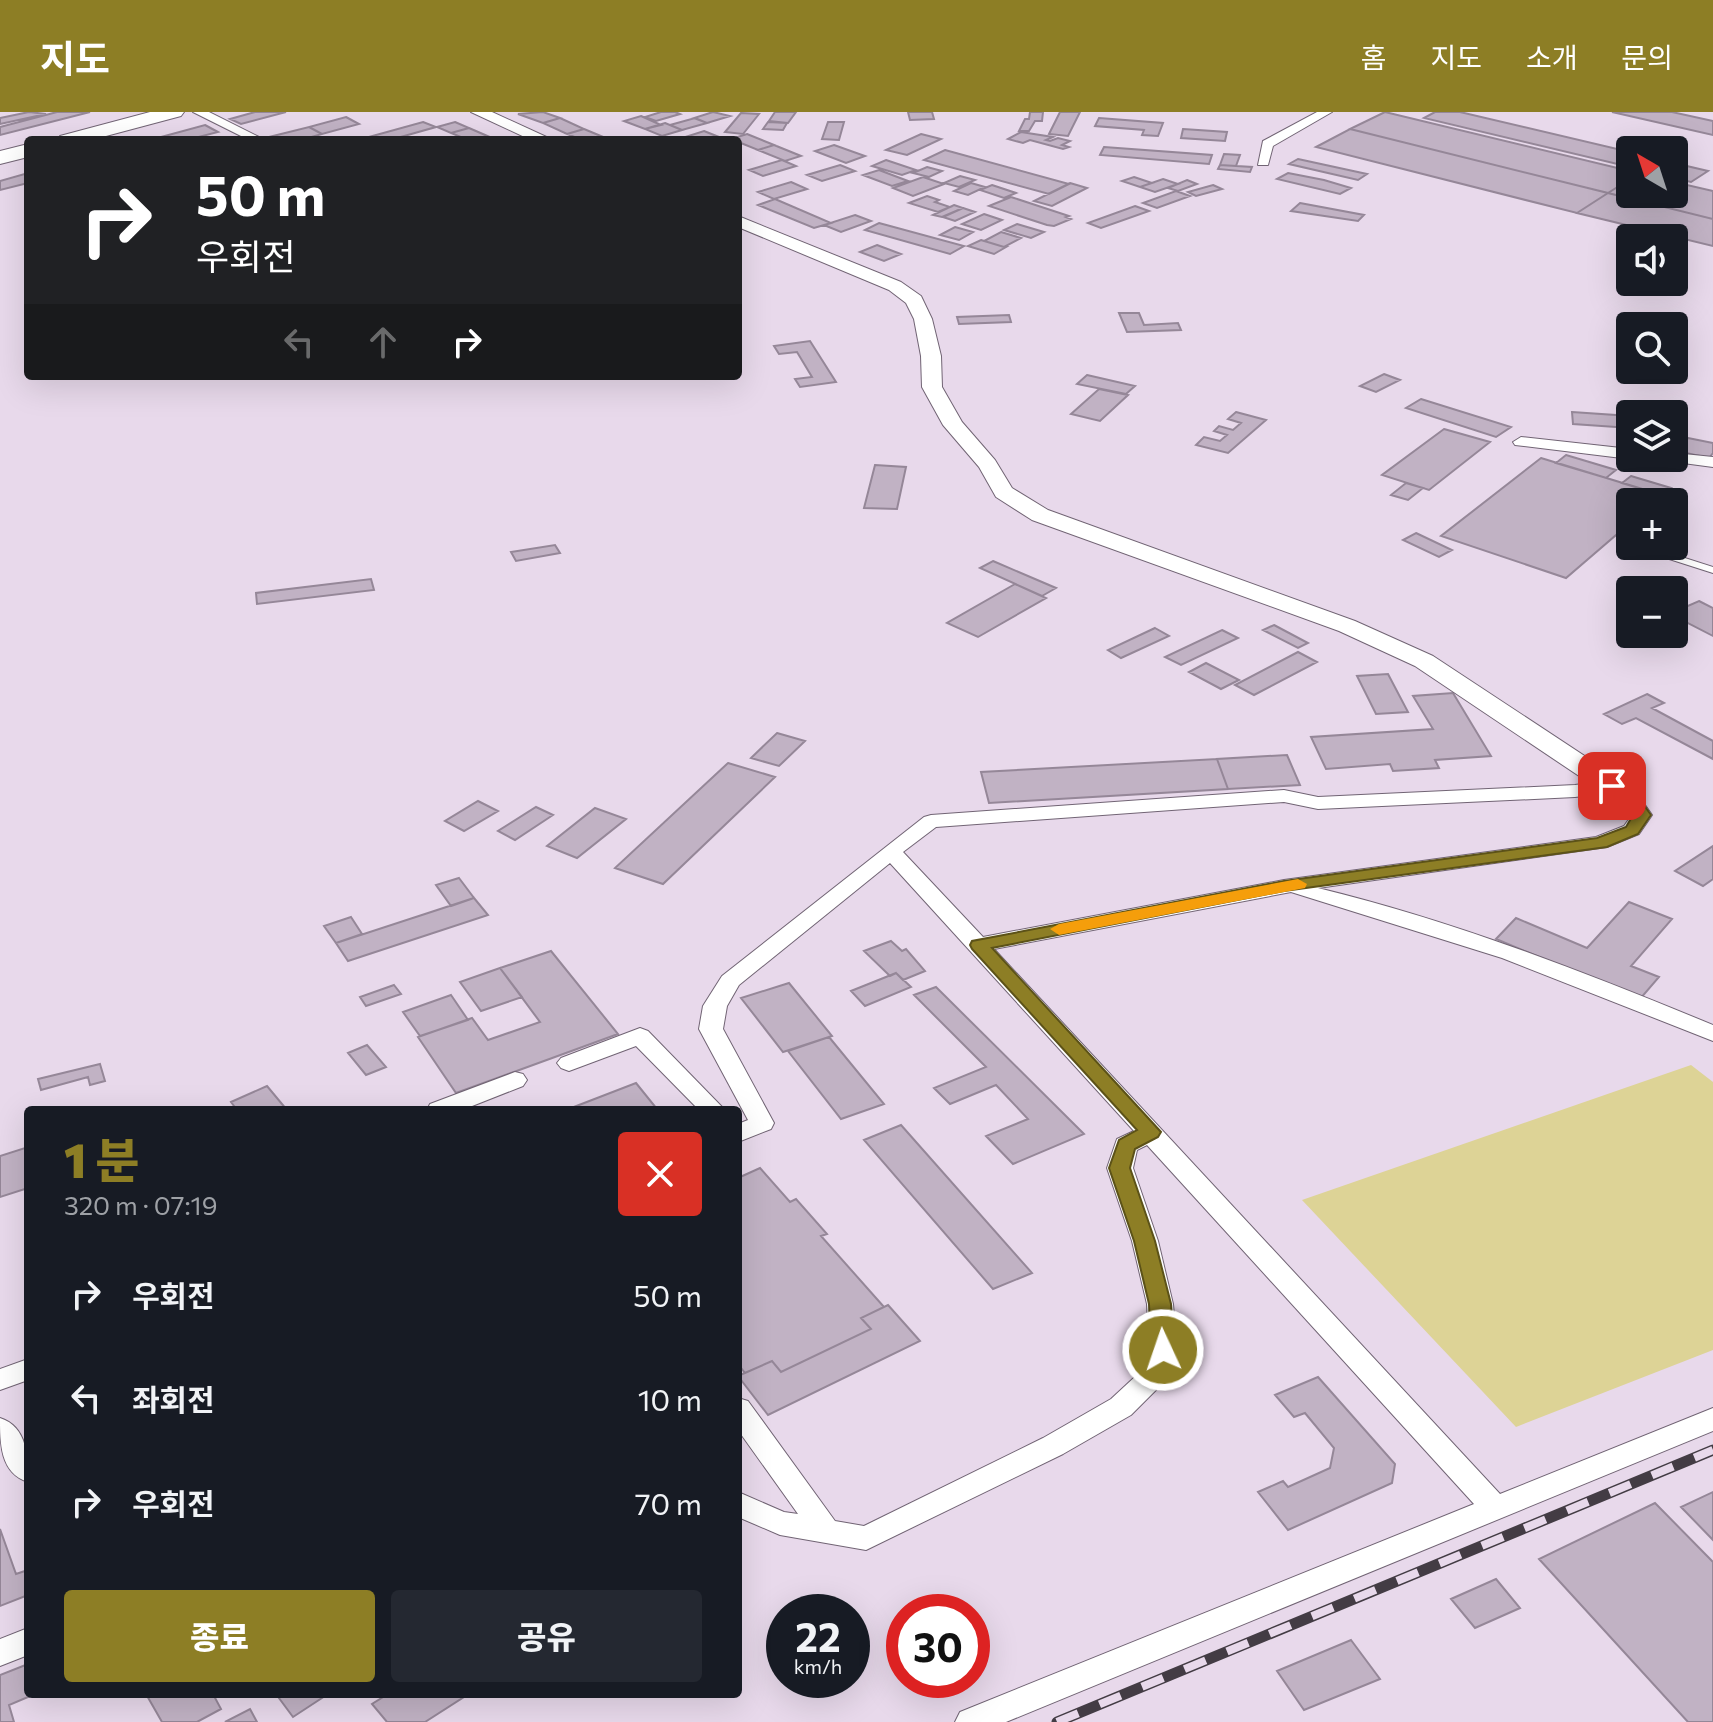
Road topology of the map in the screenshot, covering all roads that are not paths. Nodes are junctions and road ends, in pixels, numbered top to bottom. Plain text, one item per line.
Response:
1 (174, 112) edge
2 (199, 112) edge
3 (479, 112) edge
4 (1326, 112) edge
5 (82, 136) edge
6 (250, 136) edge
7 (536, 136) edge
8 (24, 151) edge
9 (0, 158) edge
10 (1263, 162) dead end
11 (742, 223) edge
12 (1521, 442) dead end
13 (1616, 452) edge
14 (1688, 459) edge
15 (1713, 462) edge
16 (1682, 560) edge
17 (1713, 570) edge
18 (1612, 786) junction
19 (891, 851) junction
20 (1284, 886) junction
21 (979, 945) junction
22 (1713, 1034) edge
23 (569, 1063) dead end
24 (515, 1080) dead end
25 (449, 1106) edge
26 (709, 1106) edge
27 (742, 1132) edge
28 (1151, 1132) junction
29 (24, 1371) edge
30 (0, 1380) edge
31 (742, 1415) edge
32 (1713, 1419) edge
33 (0, 1429) edge
34 (24, 1465) edge
35 (742, 1506) edge
36 (1496, 1509) junction
37 (824, 1528) junction
38 (24, 1643) edge
39 (0, 1653) edge
40 (971, 1722) edge

1 - 5 main road
2 - 6 street
3 - 7 street
4 - 10 street
8 - 9 main road
11 - 18 street
12 - 13 street
14 - 15 street
16 - 17 lane
18 - 19 street
18 - 20 street
19 - 21 street
19 - 27 street
20 - 21 street
20 - 22 street
21 - 28 street
23 - 26 street
24 - 25 street
28 - 36 street
28 - 37 street
29 - 30 street
31 - 37 street
32 - 36 street
33 - 34 street
35 - 37 street
36 - 40 street
38 - 39 street

